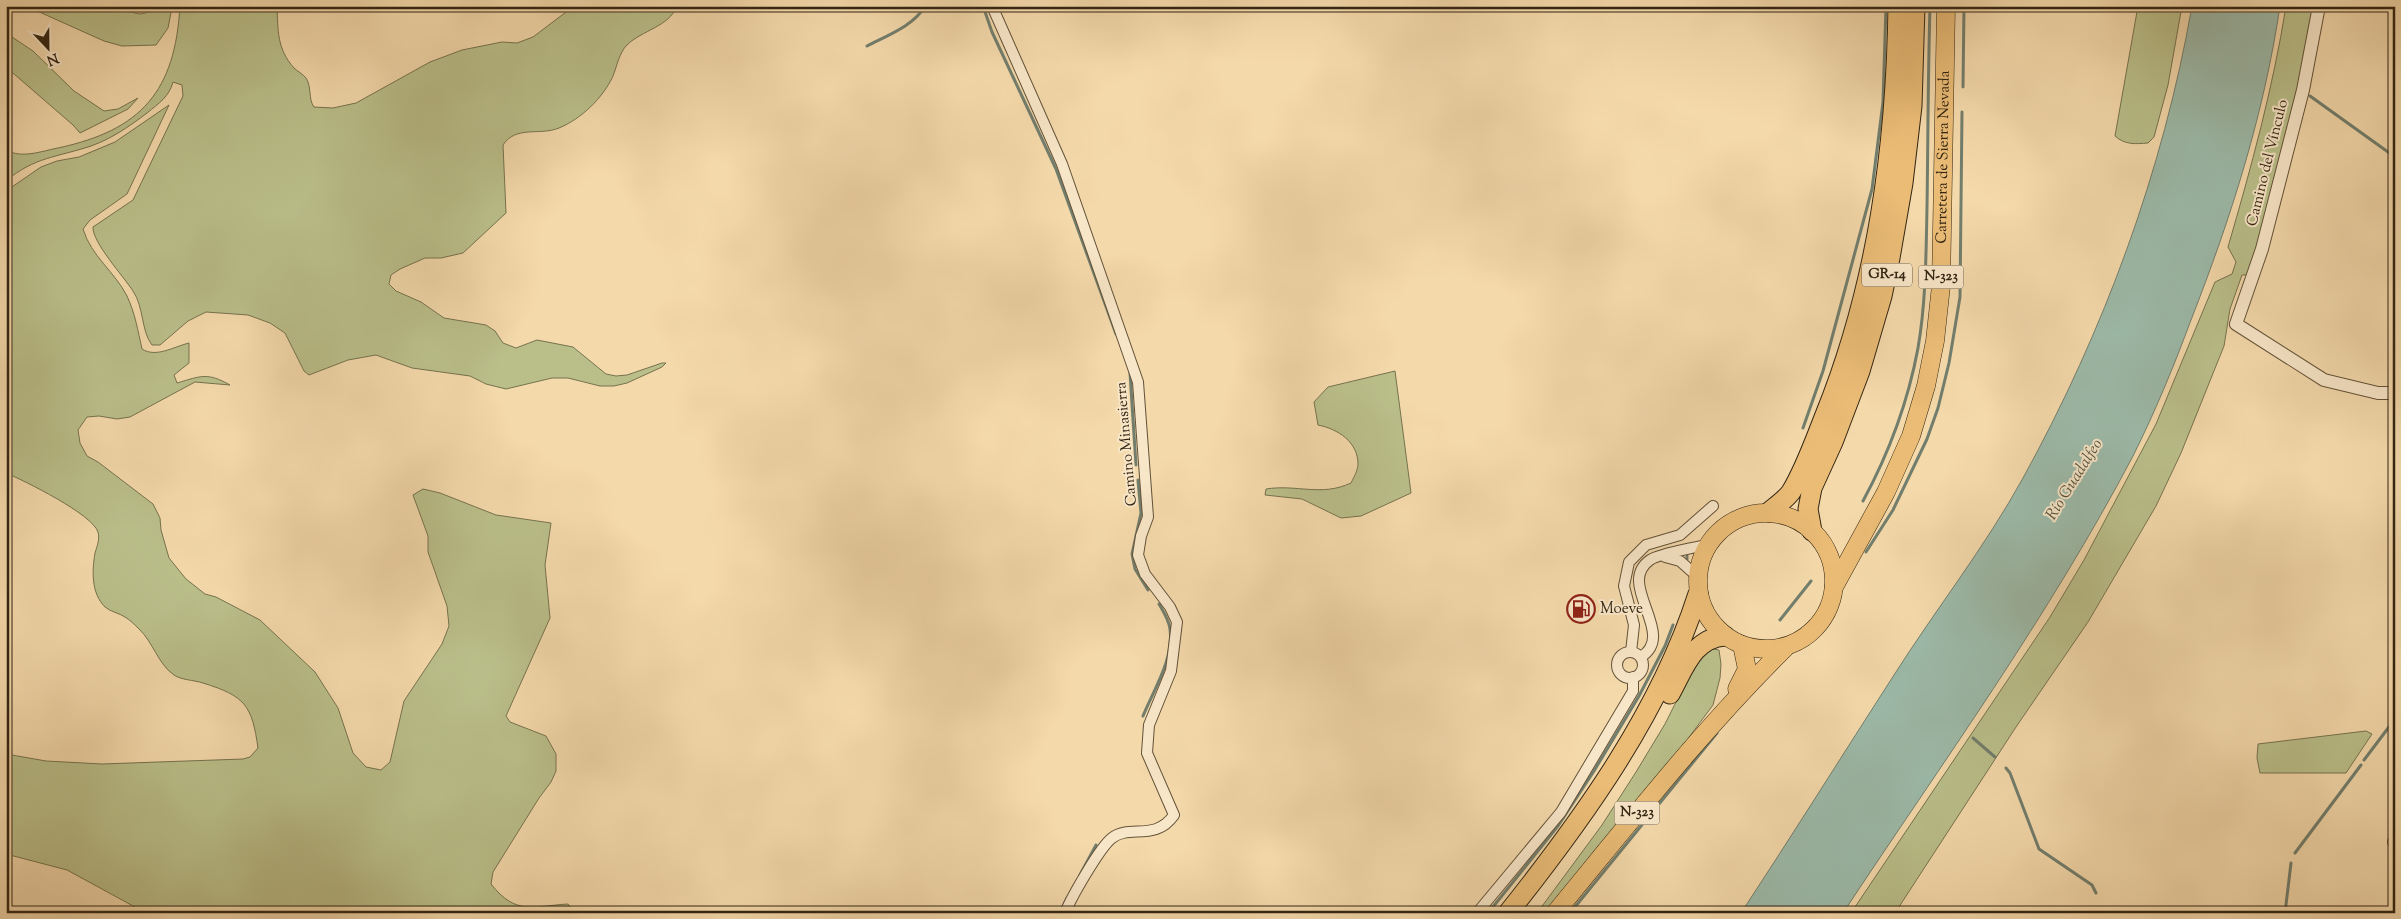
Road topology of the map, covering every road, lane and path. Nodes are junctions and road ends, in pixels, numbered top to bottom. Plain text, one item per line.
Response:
1 (992, 6) edge
2 (1898, 6) edge
3 (1915, 6) edge
4 (1946, 6) edge
5 (2319, 6) edge
6 (2395, 393) edge
7 (1713, 506) dead end
8 (1769, 512) junction
9 (1812, 531) junction
10 (1863, 532) junction
11 (1710, 544) junction
12 (1824, 546) junction
13 (1661, 556) junction
14 (1698, 585) junction
15 (1834, 587) junction
16 (1725, 636) junction
17 (1742, 645) junction
18 (1785, 648) junction
19 (1631, 652) junction
20 (1640, 657) junction
21 (1633, 677) junction
22 (1720, 715) junction
23 (1065, 913) edge
24 (1477, 913) edge
25 (1508, 913) edge
26 (1524, 913) edge
27 (1555, 913) edge

1 - 23 street, Camino Minasierra
2 - 8 highway, GR-14
3 - 9 highway, GR-14
4 - 10 highway, Carretera de Sierra Nevada / N-323
5 - 6 street, Camino del Vínculo
7 - 19 street
8 - 9 highway
8 - 11 highway
9 - 12 highway
10 - 12 highway, Carretera de Sierra Nevada / N-323
10 - 15 highway, Carretera de Sierra Nevada / N-323
11 - 13 street
11 - 14 highway
12 - 15 highway
13 - 14 street
13 - 20 street
14 - 16 highway
14 - 25 highway
15 - 18 highway
16 - 17 highway
16 - 26 highway
17 - 18 highway
17 - 22 highway, N-323
18 - 22 highway, N-323
19 - 20 street
19 - 21 street
20 - 21 street
21 - 24 street
22 - 27 highway, N-323

